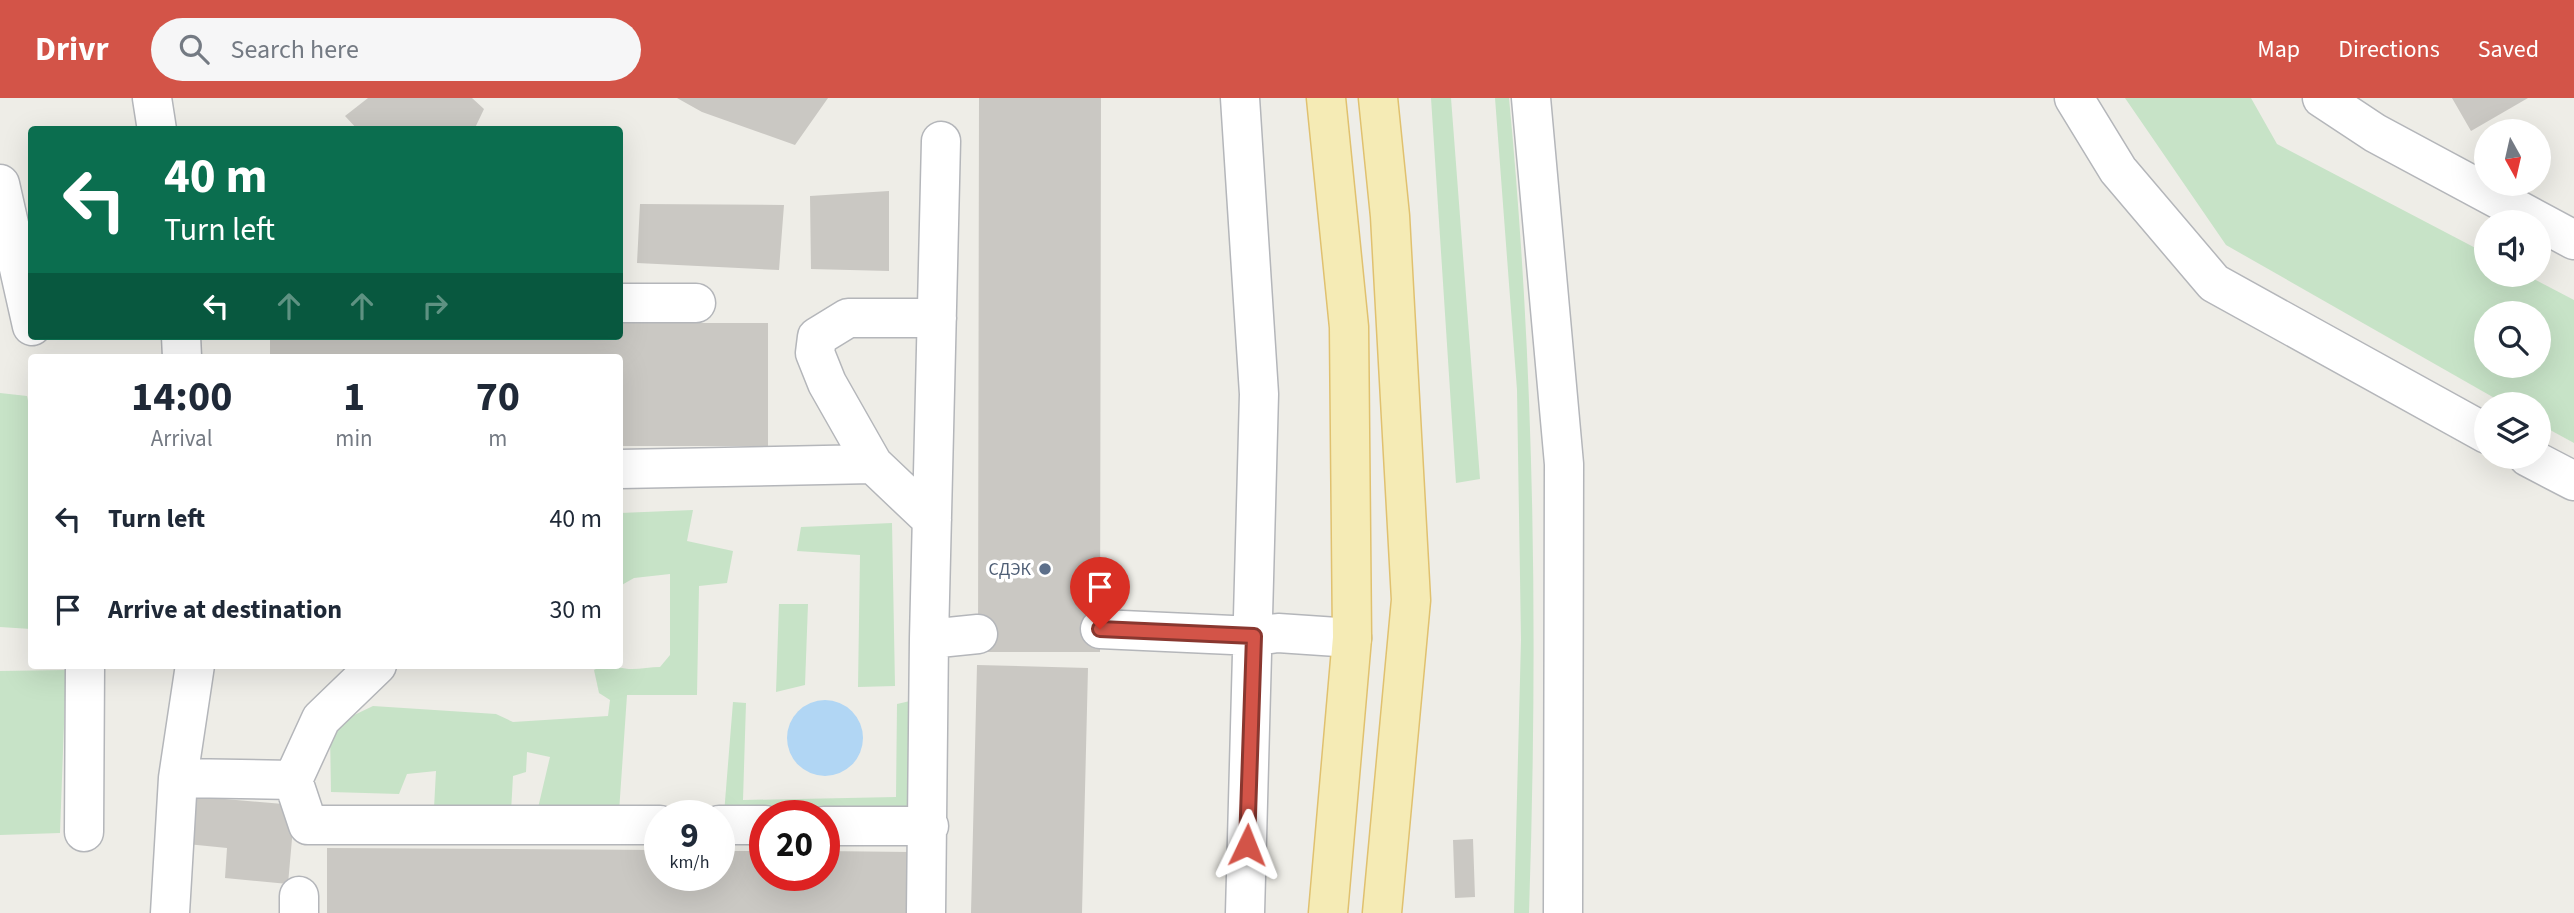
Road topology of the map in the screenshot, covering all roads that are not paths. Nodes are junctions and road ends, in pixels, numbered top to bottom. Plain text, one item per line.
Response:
1 (152, 98) edge
2 (1240, 98) edge
3 (1326, 98) edge
4 (1378, 98) edge
5 (1531, 98) edge
6 (2074, 98) edge
7 (2322, 98) edge
8 (156, 126) edge
9 (941, 141) dead end
10 (0, 184) edge
11 (2574, 240) edge
12 (623, 303) edge
13 (696, 303) dead end
14 (28, 308) edge
15 (937, 318) junction
16 (2474, 427) edge
17 (873, 464) junction
18 (623, 469) edge
19 (2551, 469) edge
20 (2574, 481) edge
21 (932, 520) junction
22 (1100, 629) dead end
23 (978, 634) dead end
24 (1254, 636) junction
25 (1352, 638) junction
26 (929, 639) junction
27 (85, 669) edge
28 (194, 669) edge
29 (373, 669) edge
30 (178, 778) junction
31 (293, 780) junction
32 (644, 825) edge
33 (840, 826) edge
34 (929, 826) junction
35 (84, 832) dead end
36 (170, 913) edge
37 (926, 913) edge
38 (1245, 913) edge
39 (1328, 913) edge
40 (1382, 913) edge
41 (1563, 913) edge

1 - 8 street
2 - 24 street
3 - 25 main road
4 - 40 main road
5 - 41 street
6 - 16 street
7 - 11 street
9 - 15 street
10 - 14 street
12 - 13 street
15 - 17 street
15 - 21 street
17 - 18 street
17 - 21 street
19 - 20 street
21 - 26 street
22 - 24 street
23 - 26 street
24 - 25 street
24 - 38 street
25 - 39 main road
26 - 34 street
27 - 35 street
28 - 30 street
29 - 31 street
30 - 31 street
30 - 36 street
31 - 32 street
33 - 34 street
34 - 37 street

